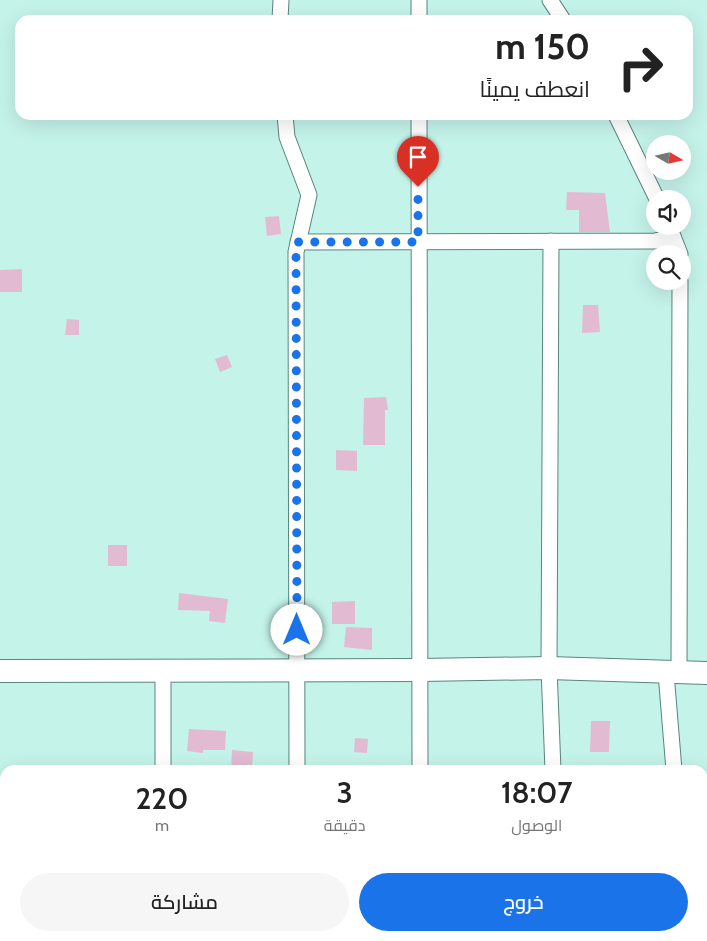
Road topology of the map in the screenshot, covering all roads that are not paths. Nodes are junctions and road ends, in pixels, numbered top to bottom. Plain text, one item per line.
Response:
1 (281, 0) edge
2 (418, 0) edge
3 (550, 0) edge
4 (280, 15) edge
5 (418, 15) edge
6 (560, 15) edge
7 (285, 120) edge
8 (418, 120) edge
9 (618, 120) edge
10 (652, 190) edge
11 (666, 235) edge
12 (551, 241) junction
13 (298, 242) junction
14 (418, 242) junction
15 (680, 290) edge
16 (549, 668) junction
17 (297, 670) junction
18 (420, 670) junction
19 (163, 671) junction
20 (0, 672) edge
21 (672, 673) junction
22 (707, 673) edge
23 (163, 765) edge
24 (297, 765) edge
25 (420, 765) edge
26 (553, 765) edge
27 (674, 765) edge

1 - 4 street
2 - 5 street
3 - 6 street
7 - 13 street
8 - 14 street
9 - 10 street
11 - 12 street
12 - 14 street
12 - 16 street
13 - 14 street
13 - 17 street
14 - 18 street
15 - 21 street
16 - 18 main road
16 - 21 main road
16 - 26 street
17 - 18 main road
17 - 19 main road
17 - 24 street
18 - 25 street
19 - 20 main road
19 - 23 street
21 - 22 main road
21 - 27 street

